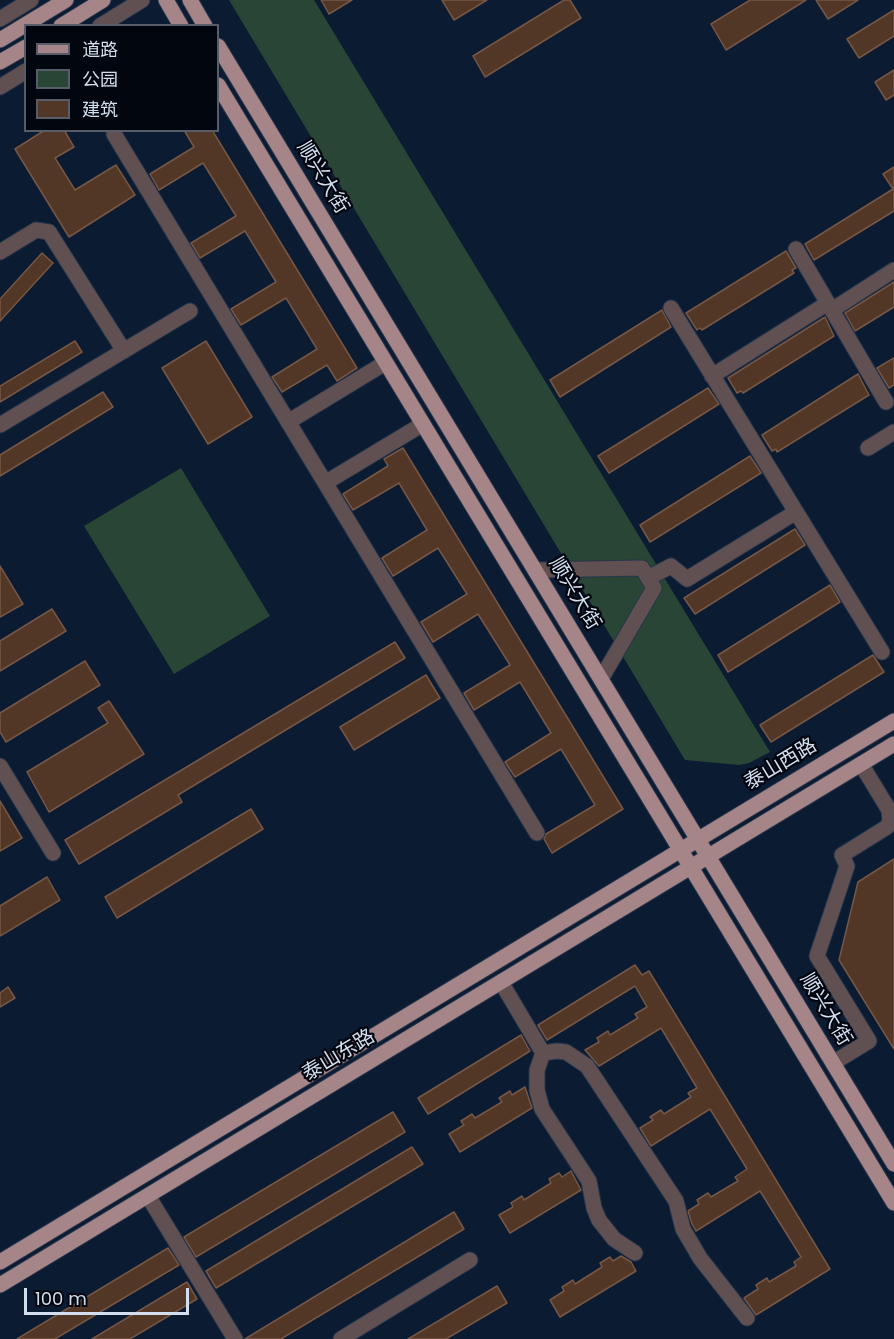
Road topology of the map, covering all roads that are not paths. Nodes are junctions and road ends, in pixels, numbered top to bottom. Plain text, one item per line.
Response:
1 (31, 0) edge
2 (66, 0) edge
3 (103, 0) edge
4 (142, 0) edge
5 (166, 0) edge
6 (190, 0) edge
7 (0, 19) edge
8 (26, 24) edge
9 (64, 24) edge
10 (103, 24) edge
11 (181, 24) edge
12 (204, 24) edge
13 (24, 25) edge
14 (0, 40) edge
15 (24, 48) edge
16 (219, 48) edge
17 (0, 62) edge
18 (24, 72) edge
19 (0, 87) edge
20 (219, 87) edge
21 (114, 134) dead end
22 (796, 249) dead end
23 (0, 252) edge
24 (894, 270) edge
25 (830, 307) junction
26 (670, 308) dead end
27 (190, 311) dead end
28 (124, 351) junction
29 (385, 363) junction
30 (712, 376) junction
31 (886, 402) dead end
32 (288, 422) junction
33 (423, 424) junction
34 (0, 425) edge
35 (894, 432) edge
36 (868, 448) dead end
37 (325, 483) junction
38 (796, 512) junction
39 (535, 570) junction
40 (648, 578) junction
41 (882, 652) dead end
42 (601, 679) junction
43 (894, 721) edge
44 (894, 744) edge
45 (861, 764) junction
46 (0, 766) edge
47 (537, 833) dead end
48 (689, 845) junction
49 (53, 853) dead end
50 (700, 862) junction
51 (501, 982) junction
52 (543, 1053) junction
53 (833, 1063) junction
54 (894, 1164) edge
55 (148, 1196) junction
56 (894, 1203) edge
57 (635, 1253) dead end
58 (470, 1260) dead end
59 (0, 1262) edge
60 (0, 1286) edge
61 (747, 1318) dead end
62 (235, 1339) edge
63 (341, 1339) edge

1 - 7 street
2 - 8 main road
3 - 9 main road
4 - 10 street
5 - 11 main road
6 - 12 main road
13 - 14 main road
15 - 17 main road
16 - 39 main road, 顺兴大街
18 - 19 street
20 - 29 main road, 顺兴大街
21 - 32 street
22 - 25 street
23 - 28 street
24 - 25 street
25 - 30 street
25 - 31 street
26 - 30 street
27 - 28 street
28 - 34 street
29 - 32 street
29 - 33 main road, 顺兴大街
30 - 38 street
32 - 37 street
33 - 37 street
33 - 48 main road, 顺兴大街
35 - 36 street
37 - 47 street
38 - 40 street
38 - 41 street
39 - 40 street
39 - 42 main road, 顺兴大街
40 - 42 street
42 - 48 main road, 顺兴大街
43 - 48 main road, 泰山西路
44 - 45 main road, 泰山西路
45 - 50 main road, 泰山西路
45 - 53 street
46 - 49 street
48 - 50 main road, 顺兴大街
48 - 59 main road, 泰山东路
50 - 51 main road, 泰山东路
50 - 53 main road, 顺兴大街
50 - 56 main road, 顺兴大街
51 - 52 street
51 - 55 main road, 泰山东路
52 - 57 street
52 - 61 street
53 - 54 main road, 顺兴大街
55 - 60 main road, 泰山东路
55 - 62 street
58 - 63 street

